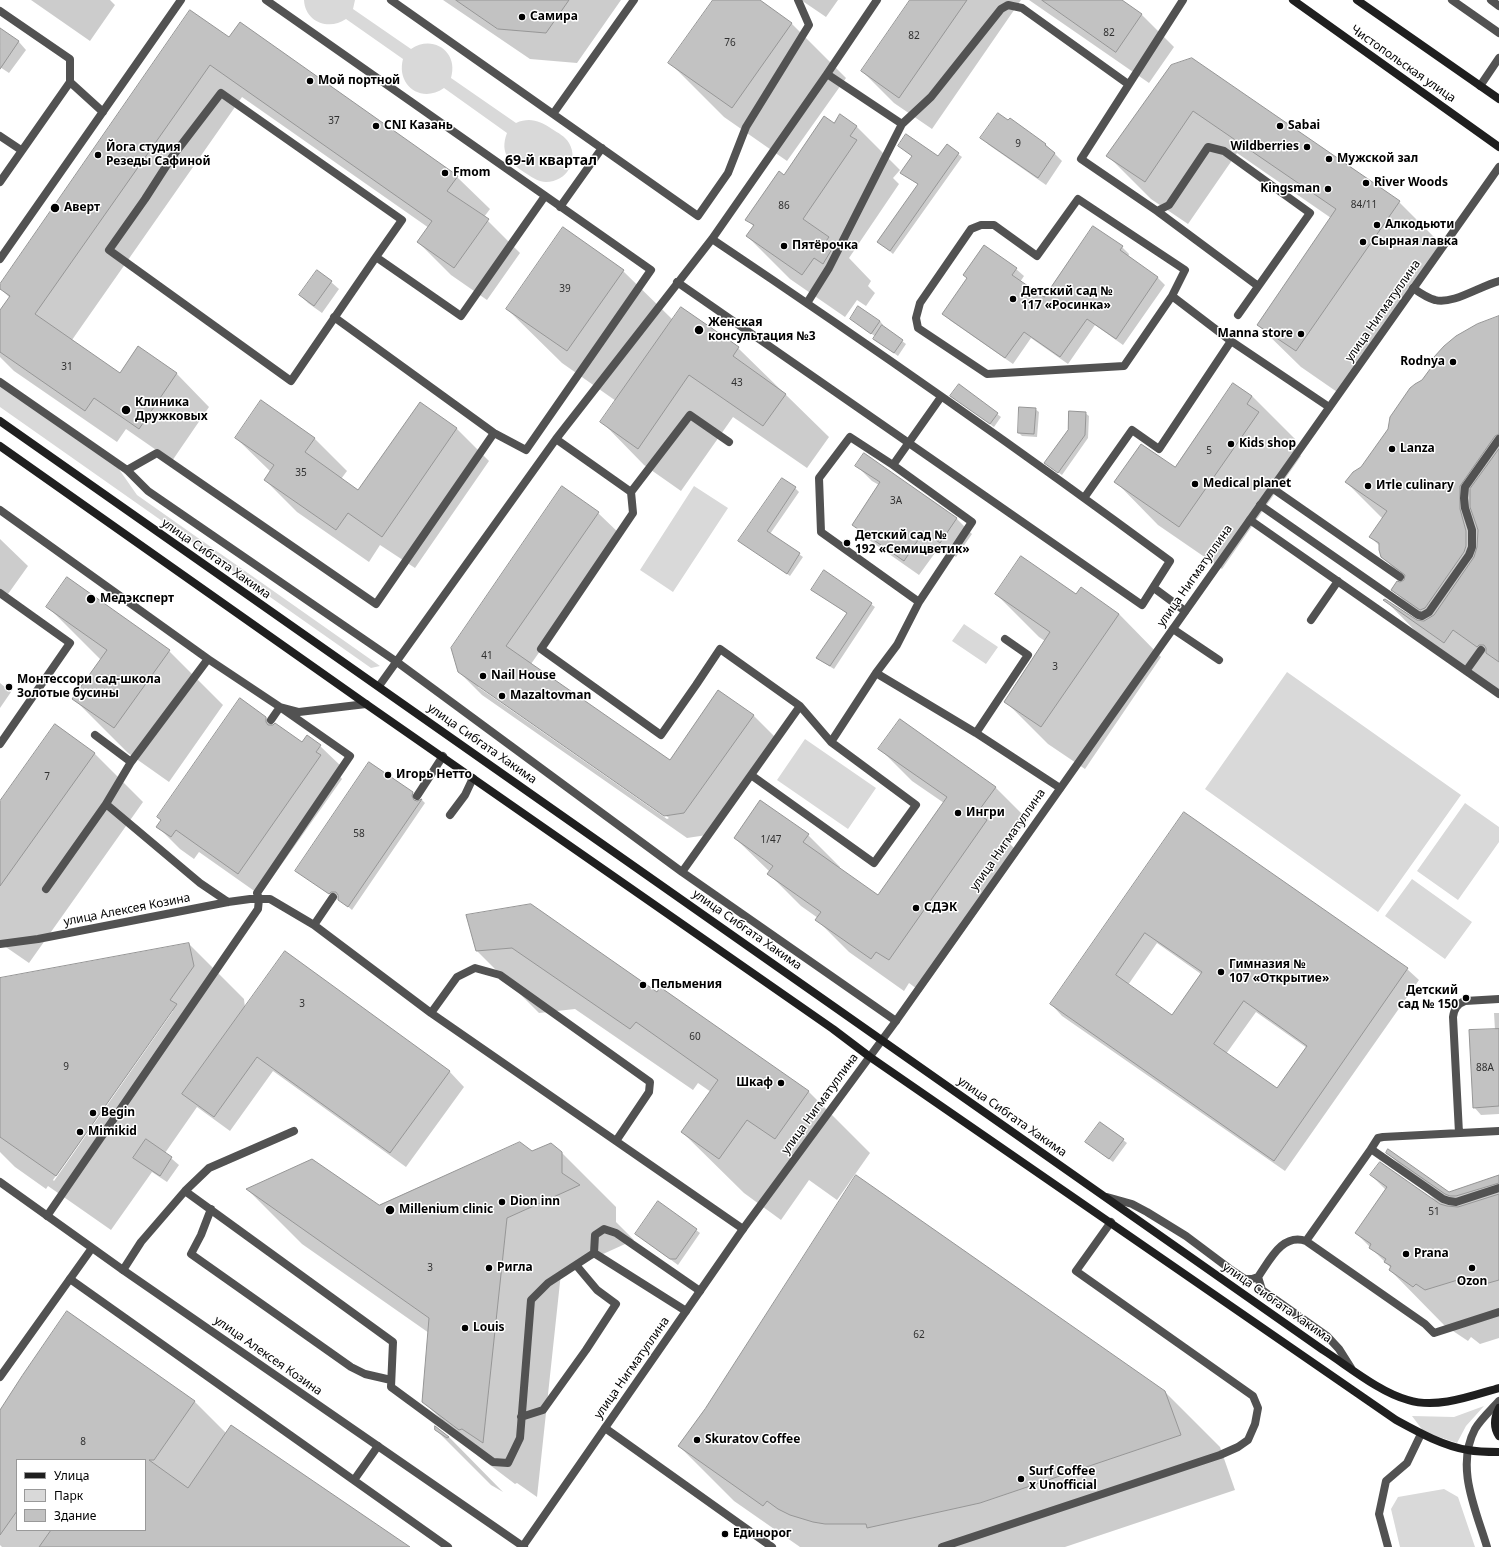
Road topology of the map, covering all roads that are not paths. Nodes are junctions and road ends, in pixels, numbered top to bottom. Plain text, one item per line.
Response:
1 (181, 0) edge
2 (266, 0) edge
3 (391, 0) edge
4 (634, 0) edge
5 (798, 0) edge
6 (877, 0) edge
7 (1183, 0) edge
8 (1293, 0) edge
9 (1357, 0) edge
10 (1452, 0) edge
11 (1491, 0) edge
12 (1499, 6) edge
13 (0, 10) edge
14 (1499, 34) edge
15 (1499, 58) edge
16 (827, 74) junction
17 (70, 82) junction
18 (1128, 84) junction
19 (1480, 86) junction
20 (1498, 97) edge
21 (103, 112) junction
22 (553, 114) junction
23 (902, 124) junction
24 (0, 136) edge
25 (1499, 147) edge
26 (602, 148) junction
27 (21, 150) junction
28 (1499, 167) edge
29 (0, 182) edge
30 (545, 196) junction
31 (560, 206) junction
32 (1157, 211) junction
33 (712, 239) junction
34 (376, 257) junction
35 (0, 259) edge
36 (1499, 281) edge
37 (677, 282) junction
38 (1258, 286) junction
39 (1413, 288) junction
40 (1172, 296) junction
41 (807, 303) junction
42 (1238, 315) dead end
43 (334, 317) junction
44 (1231, 341) junction
45 (0, 382) edge
46 (941, 397) junction
47 (1329, 407) junction
48 (0, 421) edge
49 (494, 433) junction
50 (556, 439) junction
51 (1499, 439) edge
52 (729, 442) dead end
53 (908, 442) junction
54 (0, 446) edge
55 (893, 465) junction
56 (127, 470) junction
57 (1272, 488) junction
58 (631, 492) junction
59 (1084, 498) junction
60 (1260, 505) junction
61 (0, 510) edge
62 (1250, 520) junction
63 (1400, 577) dead end
64 (1338, 581) junction
65 (1154, 588) junction
66 (0, 594) edge
67 (920, 602) junction
68 (1185, 611) junction
69 (1311, 620) dead end
70 (1172, 629) junction
71 (1005, 639) dead end
72 (1480, 650) dead end
73 (208, 659) junction
74 (1219, 660) dead end
75 (397, 662) junction
76 (1466, 671) junction
77 (876, 673) junction
78 (379, 686) junction
79 (1499, 694) edge
80 (366, 704) junction
81 (800, 706) junction
82 (280, 707) junction
83 (271, 720) dead end
84 (976, 733) junction
85 (96, 735) dead end
86 (831, 742) junction
87 (0, 744) edge
88 (442, 756) junction
89 (131, 762) junction
90 (751, 775) junction
91 (473, 778) junction
92 (1060, 788) junction
93 (417, 796) dead end
94 (106, 804) junction
95 (450, 815) dead end
96 (682, 872) junction
97 (46, 889) dead end
98 (334, 897) dead end
99 (259, 899) junction
100 (228, 902) junction
101 (314, 925) junction
102 (0, 944) edge
103 (1499, 1000) edge
104 (431, 1013) junction
105 (896, 1021) junction
106 (882, 1040) junction
107 (870, 1057) junction
108 (294, 1131) dead end
109 (1499, 1131) edge
110 (1459, 1133) junction
111 (616, 1140) junction
112 (1371, 1148) junction
113 (0, 1182) edge
114 (1499, 1188) edge
115 (185, 1191) junction
116 (1106, 1197) junction
117 (211, 1209) junction
118 (47, 1216) junction
119 (1110, 1222) junction
120 (743, 1229) junction
121 (1306, 1241) junction
122 (92, 1248) junction
123 (594, 1253) junction
124 (576, 1264) junction
125 (124, 1270) junction
126 (1258, 1277) junction
127 (70, 1279) junction
128 (700, 1291) junction
129 (686, 1311) junction
130 (1499, 1312) edge
131 (1351, 1368) junction
132 (0, 1378) edge
133 (391, 1380) junction
134 (1499, 1388) edge
135 (1499, 1401) edge
136 (1499, 1408) edge
137 (521, 1417) junction
138 (605, 1428) junction
139 (1421, 1434) junction
140 (1499, 1436) edge
141 (378, 1446) junction
142 (1468, 1450) junction
143 (1499, 1452) edge
144 (354, 1480) junction
145 (523, 1546) edge
146 (448, 1547) edge
147 (772, 1547) edge
148 (942, 1547) edge
149 (1388, 1547) edge
150 (1487, 1547) edge

1 - 21 street
2 - 30 street
3 - 22 street
4 - 22 street
5 - 26 street
6 - 16 street
7 - 18 street
8 - 25 main road, Чистопольская улица
9 - 19 main road
10 - 14 street
11 - 12 street
13 - 17 street
15 - 19 street
16 - 23 street
16 - 33 street
17 - 21 street
17 - 27 street
18 - 23 street
18 - 32 street
19 - 20 main road
21 - 35 street
22 - 26 street
23 - 41 street
24 - 27 street
26 - 31 street
27 - 29 street
28 - 39 street, улица Нигматуллина
30 - 31 street
30 - 34 street
31 - 49 street
32 - 38 street
32 - 38 street
33 - 37 street
33 - 41 street
34 - 43 street
34 - 43 street
36 - 39 street
37 - 50 street
37 - 53 street
38 - 42 street
39 - 47 street, улица Нигматуллина
40 - 40 street
40 - 44 street
41 - 46 street
43 - 49 street
44 - 47 street
44 - 59 street
45 - 56 street
46 - 53 street
46 - 59 street
47 - 57 street, улица Нигматуллина
48 - 78 main road, улица Сибгата Хакима
49 - 56 street
50 - 58 street
50 - 75 street
51 - 60 street
52 - 58 street
53 - 55 street
53 - 65 street
54 - 80 main road
55 - 67 street
55 - 67 street
56 - 75 street
57 - 60 street, улица Нигматуллина
57 - 63 street
58 - 81 street
59 - 65 street
60 - 62 street, улица Нигматуллина
61 - 73 street
62 - 64 street
62 - 68 street, улица Нигматуллина
64 - 69 street
64 - 76 street
65 - 68 street
66 - 87 street
67 - 77 street
68 - 70 street, улица Нигматуллина
70 - 74 street
70 - 92 street, улица Нигматуллина
71 - 84 street
72 - 76 street
73 - 82 street
73 - 89 street
75 - 78 street
75 - 96 street
76 - 79 street
77 - 84 street
77 - 86 street
78 - 106 main road, улица Сибгата Хакима
80 - 82 street
80 - 88 main road
81 - 86 street
81 - 90 street
82 - 83 street
82 - 99 street
84 - 92 street
85 - 89 street
86 - 90 street
88 - 91 main road
88 - 93 street
89 - 94 street
90 - 96 street
91 - 95 street
91 - 107 main road
92 - 105 street, улица Нигматуллина
94 - 97 street
94 - 100 street
96 - 105 street
98 - 101 street
99 - 100 street, улица Алексея Козина
99 - 101 street, улица Алексея Козина
99 - 118 street
100 - 102 street, улица Алексея Козина
101 - 104 street, улица Алексея Козина
103 - 110 street
104 - 111 street, улица Алексея Козина
104 - 111 street
105 - 106 street, улица Нигматуллина
106 - 107 street, улица Нигматуллина
106 - 116 main road, улица Сибгата Хакима
107 - 119 main road
107 - 120 street, улица Нигматуллина
108 - 115 street
109 - 110 street
110 - 112 street
111 - 120 street, улица Алексея Козина
112 - 114 street
112 - 121 street
113 - 118 street, улица Алексея Козина
115 - 117 street
115 - 125 street
116 - 126 street
116 - 131 main road, улица Сибгата Хакима
117 - 133 street
117 - 133 street
118 - 122 street, улица Алексея Козина
119 - 139 main road
119 - 148 street
120 - 128 street, улица Нигматуллина
121 - 126 street
121 - 130 street
122 - 125 street, улица Алексея Козина
122 - 127 street
123 - 124 street
123 - 128 street
123 - 129 street
124 - 137 street
124 - 137 street
125 - 141 street, улица Алексея Козина
126 - 131 street
127 - 132 street
127 - 144 street
128 - 129 street, улица Нигматуллина
129 - 138 street, улица Нигматуллина
131 - 134 main road, улица Сибгата Хакима
133 - 137 street
135 - 142 street
136 - 140 main road
138 - 145 street, улица Нигматуллина
138 - 147 street
139 - 142 main road
139 - 149 street
141 - 144 street
141 - 145 street, улица Алексея Козина
142 - 143 main road
142 - 150 street
144 - 146 street

